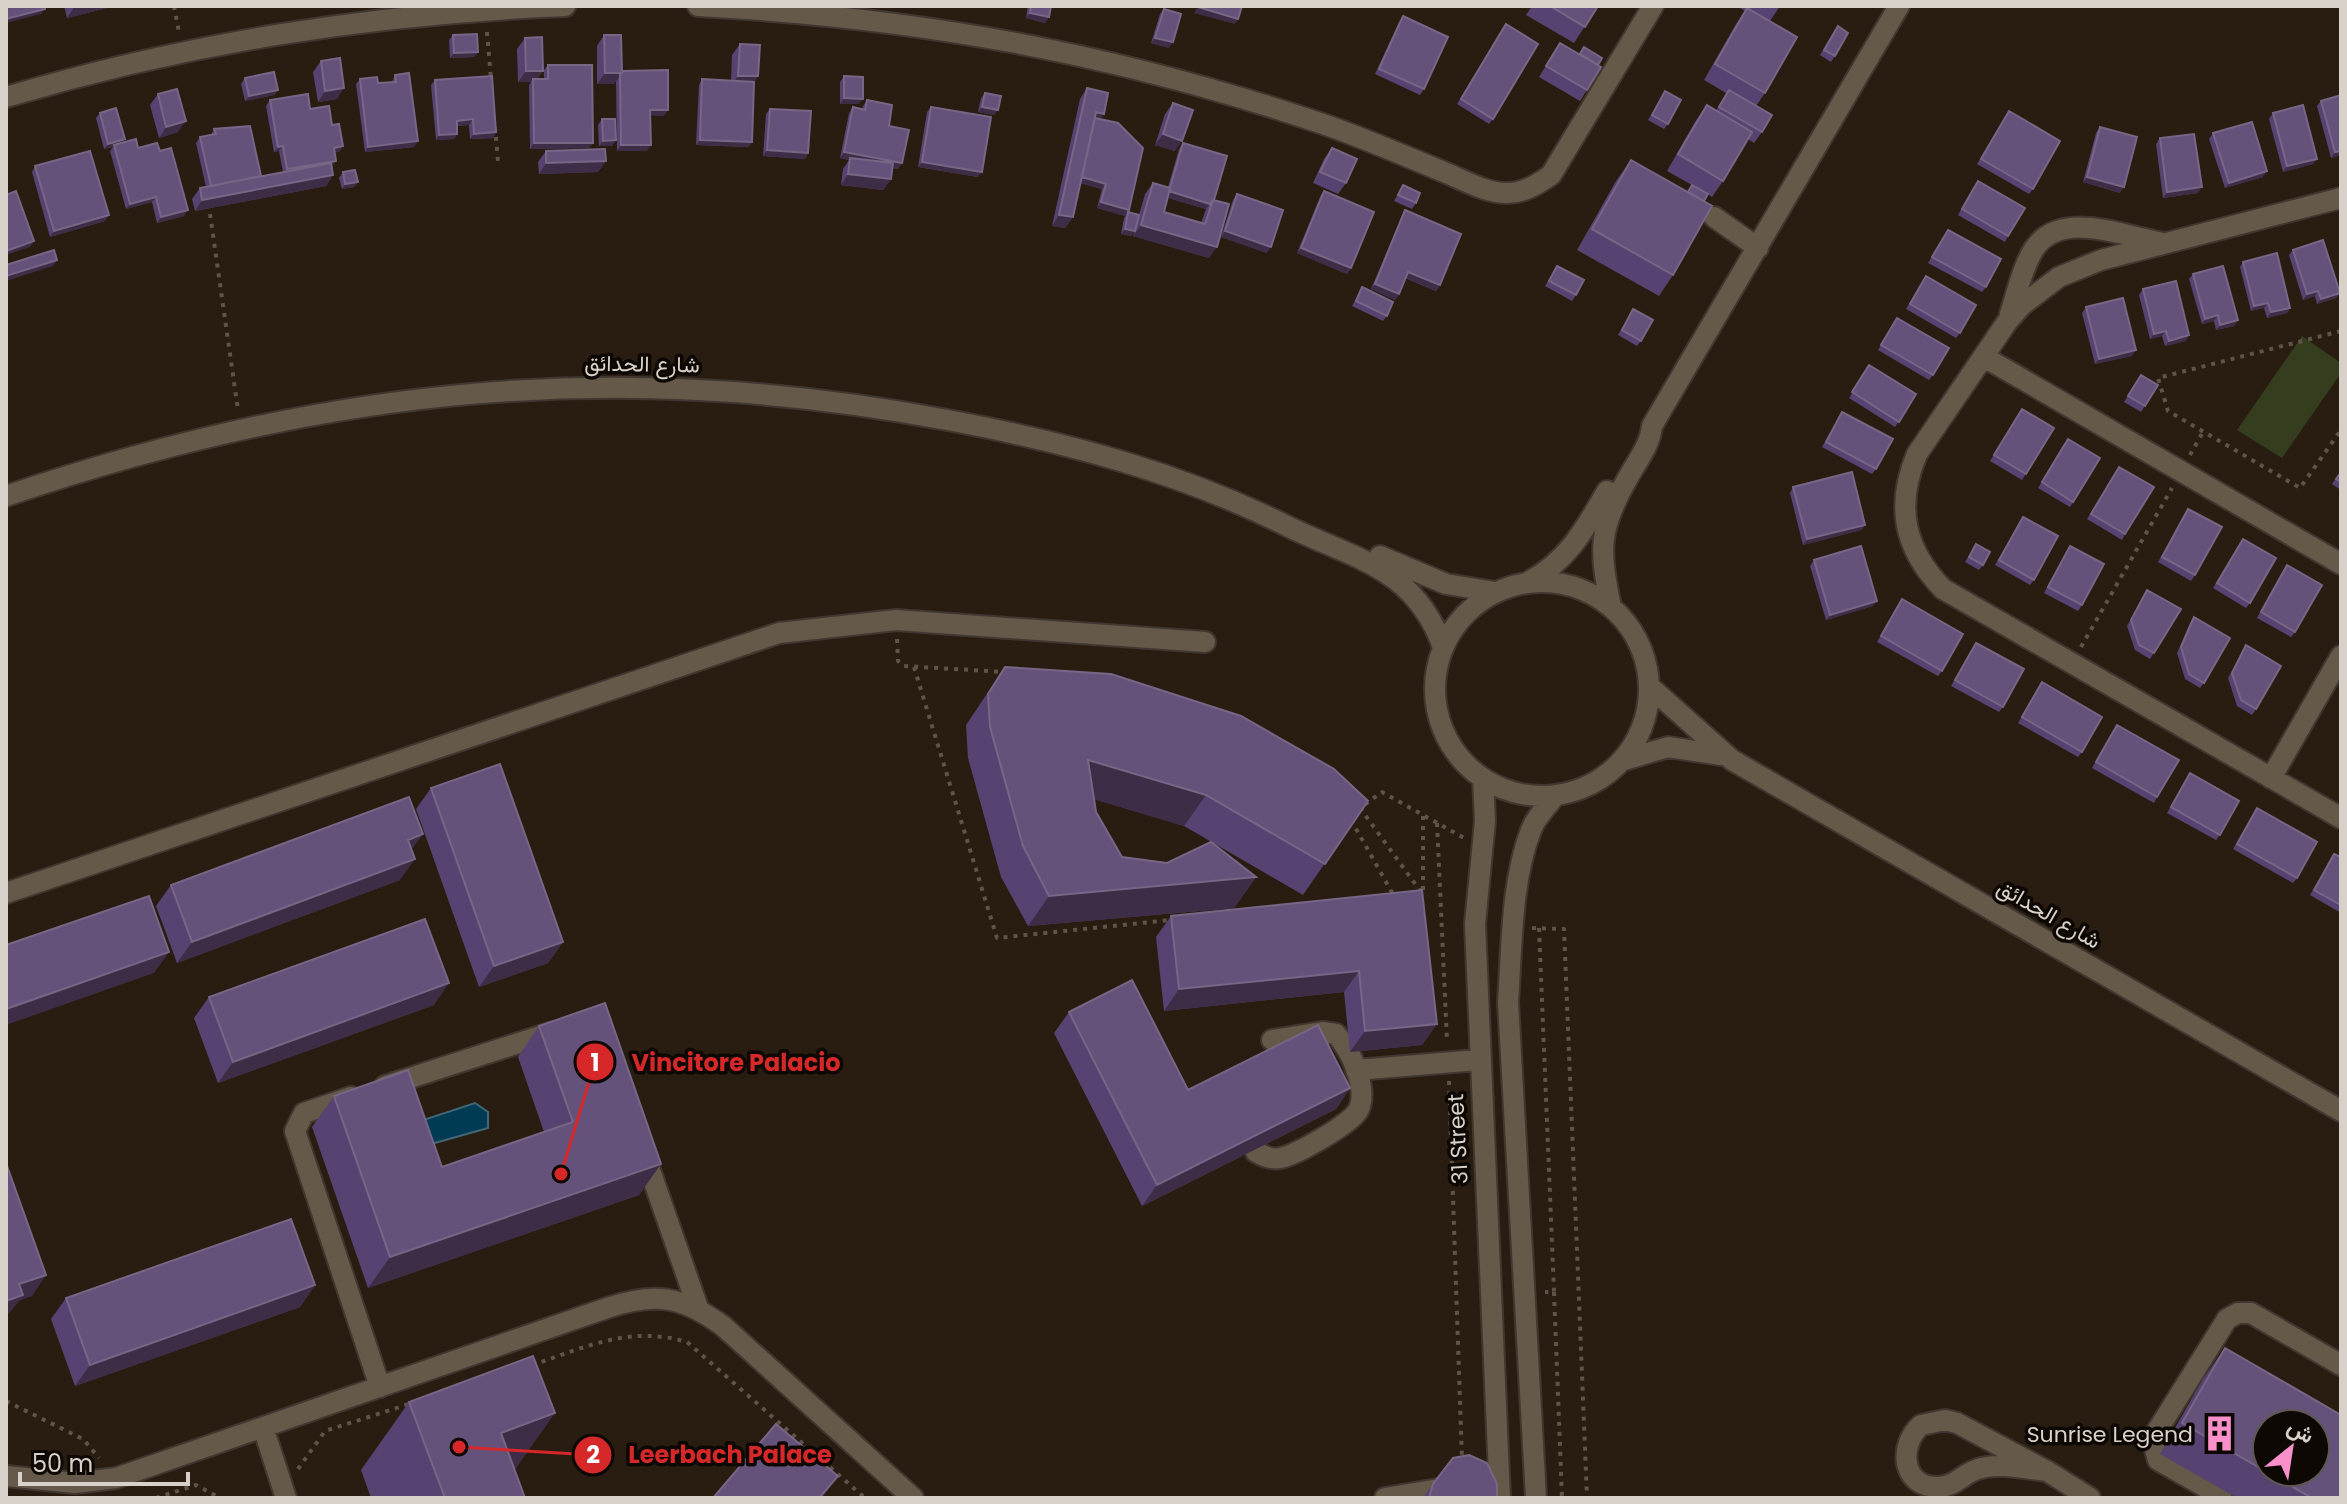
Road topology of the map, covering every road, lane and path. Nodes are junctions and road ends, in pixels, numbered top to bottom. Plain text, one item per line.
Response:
1 (174, 6) edge
2 (565, 6) edge
3 (698, 6) edge
4 (1653, 6) edge
5 (1899, 6) edge
6 (485, 9) junction
7 (183, 50) junction
8 (492, 86) edge
9 (6, 97) edge
10 (494, 116) edge
11 (498, 162) dead end
12 (2341, 198) edge
13 (210, 214) dead end
14 (1714, 217) edge
15 (2165, 244) junction
16 (1758, 248) junction
17 (2007, 322) junction
18 (2341, 331) edge
19 (1984, 357) junction
20 (1652, 426) junction
21 (241, 428) junction
22 (2341, 430) edge
23 (2181, 471) junction
24 (6, 496) edge
25 (1273, 517) junction
26 (2341, 564) edge
27 (1528, 582) junction
28 (1495, 592) junction
29 (1611, 607) junction
30 (896, 620) junction
31 (1205, 642) dead end
32 (1443, 647) junction
33 (2341, 656) edge
34 (2072, 663) junction
35 (914, 667) junction
36 (1007, 672) edge
37 (1649, 686) junction
38 (1732, 760) junction
39 (1621, 761) junction
40 (1483, 778) junction
41 (2271, 778) junction
42 (1556, 795) junction
43 (1341, 809) edge
44 (1423, 815) junction
45 (2341, 818) edge
46 (1437, 823) junction
47 (1483, 849) junction
48 (6, 893) edge
49 (1423, 895) junction
50 (1394, 897) junction
51 (1378, 899) edge
52 (1424, 910) edge
53 (1171, 920) edge
54 (1513, 927) junction
55 (1539, 928) junction
56 (575, 1030) edge
57 (1272, 1040) dead end
58 (1478, 1060) junction
59 (1448, 1062) junction
60 (1356, 1070) junction
61 (2341, 1111) edge
62 (637, 1133) edge
63 (1256, 1152) edge
64 (1523, 1292) junction
65 (1554, 1292) junction
66 (698, 1308) junction
67 (2341, 1365) edge
68 (517, 1370) edge
69 (380, 1387) junction
70 (6, 1401) edge
71 (413, 1403) edge
72 (263, 1427) junction
73 (297, 1471) dead end
74 (2047, 1471) junction
75 (6, 1476) edge
76 (116, 1478) junction
77 (6, 1484) edge
78 (1463, 1485) junction
79 (1500, 1491) edge
80 (1934, 1493) edge
81 (2221, 1496) dead end
82 (17, 1498) edge
83 (85, 1498) edge
84 (156, 1498) edge
85 (220, 1498) edge
86 (286, 1498) edge
87 (865, 1498) edge
88 (913, 1498) edge
89 (1385, 1498) edge
90 (1536, 1498) edge
91 (1562, 1498) edge
92 (1587, 1498) edge
93 (2090, 1498) edge

1 - 7 path
2 - 6 street
3 - 4 street
5 - 16 street
6 - 7 street
6 - 8 path
7 - 9 street
10 - 11 path
12 - 15 street
13 - 21 path
14 - 16 street
15 - 17 street
15 - 17 street
16 - 20 street
17 - 19 street
18 - 22 path
19 - 23 street
19 - 34 street
20 - 27 street
20 - 29 street
21 - 24 street, شارع الحدائق
21 - 25 street, شارع الحدائق
23 - 26 street
23 - 34 path
25 - 28 street
25 - 32 street
27 - 28 street
27 - 29 street
28 - 32 street
29 - 37 street
30 - 31 street
30 - 35 path
30 - 48 street
32 - 40 street
33 - 41 street
34 - 41 street
35 - 36 path
35 - 53 path
37 - 38 street
37 - 39 street
38 - 39 street
38 - 61 street, شارع الحدائق
39 - 42 street
40 - 42 street
40 - 47 street, 31 Street
41 - 45 street
42 - 54 street
43 - 50 path
44 - 46 path
44 - 49 path
44 - 49 path
46 - 47 path
46 - 59 path
47 - 58 street, 31 Street
49 - 50 path
49 - 52 path
50 - 51 path
54 - 55 path
54 - 64 street
55 - 65 path
55 - 92 path
56 - 69 street
57 - 60 street
58 - 59 street
58 - 79 street, 31 Street
59 - 60 street
59 - 78 path
60 - 63 street
62 - 66 street
64 - 65 path
64 - 90 street
65 - 91 path
66 - 69 street
66 - 88 street
67 - 81 street
68 - 87 path
69 - 72 street
70 - 76 path
71 - 73 path
72 - 76 street
72 - 86 street
74 - 80 street
74 - 80 street
74 - 93 street
75 - 76 street
76 - 83 street
77 - 82 street
78 - 79 street
78 - 89 street
84 - 85 path

